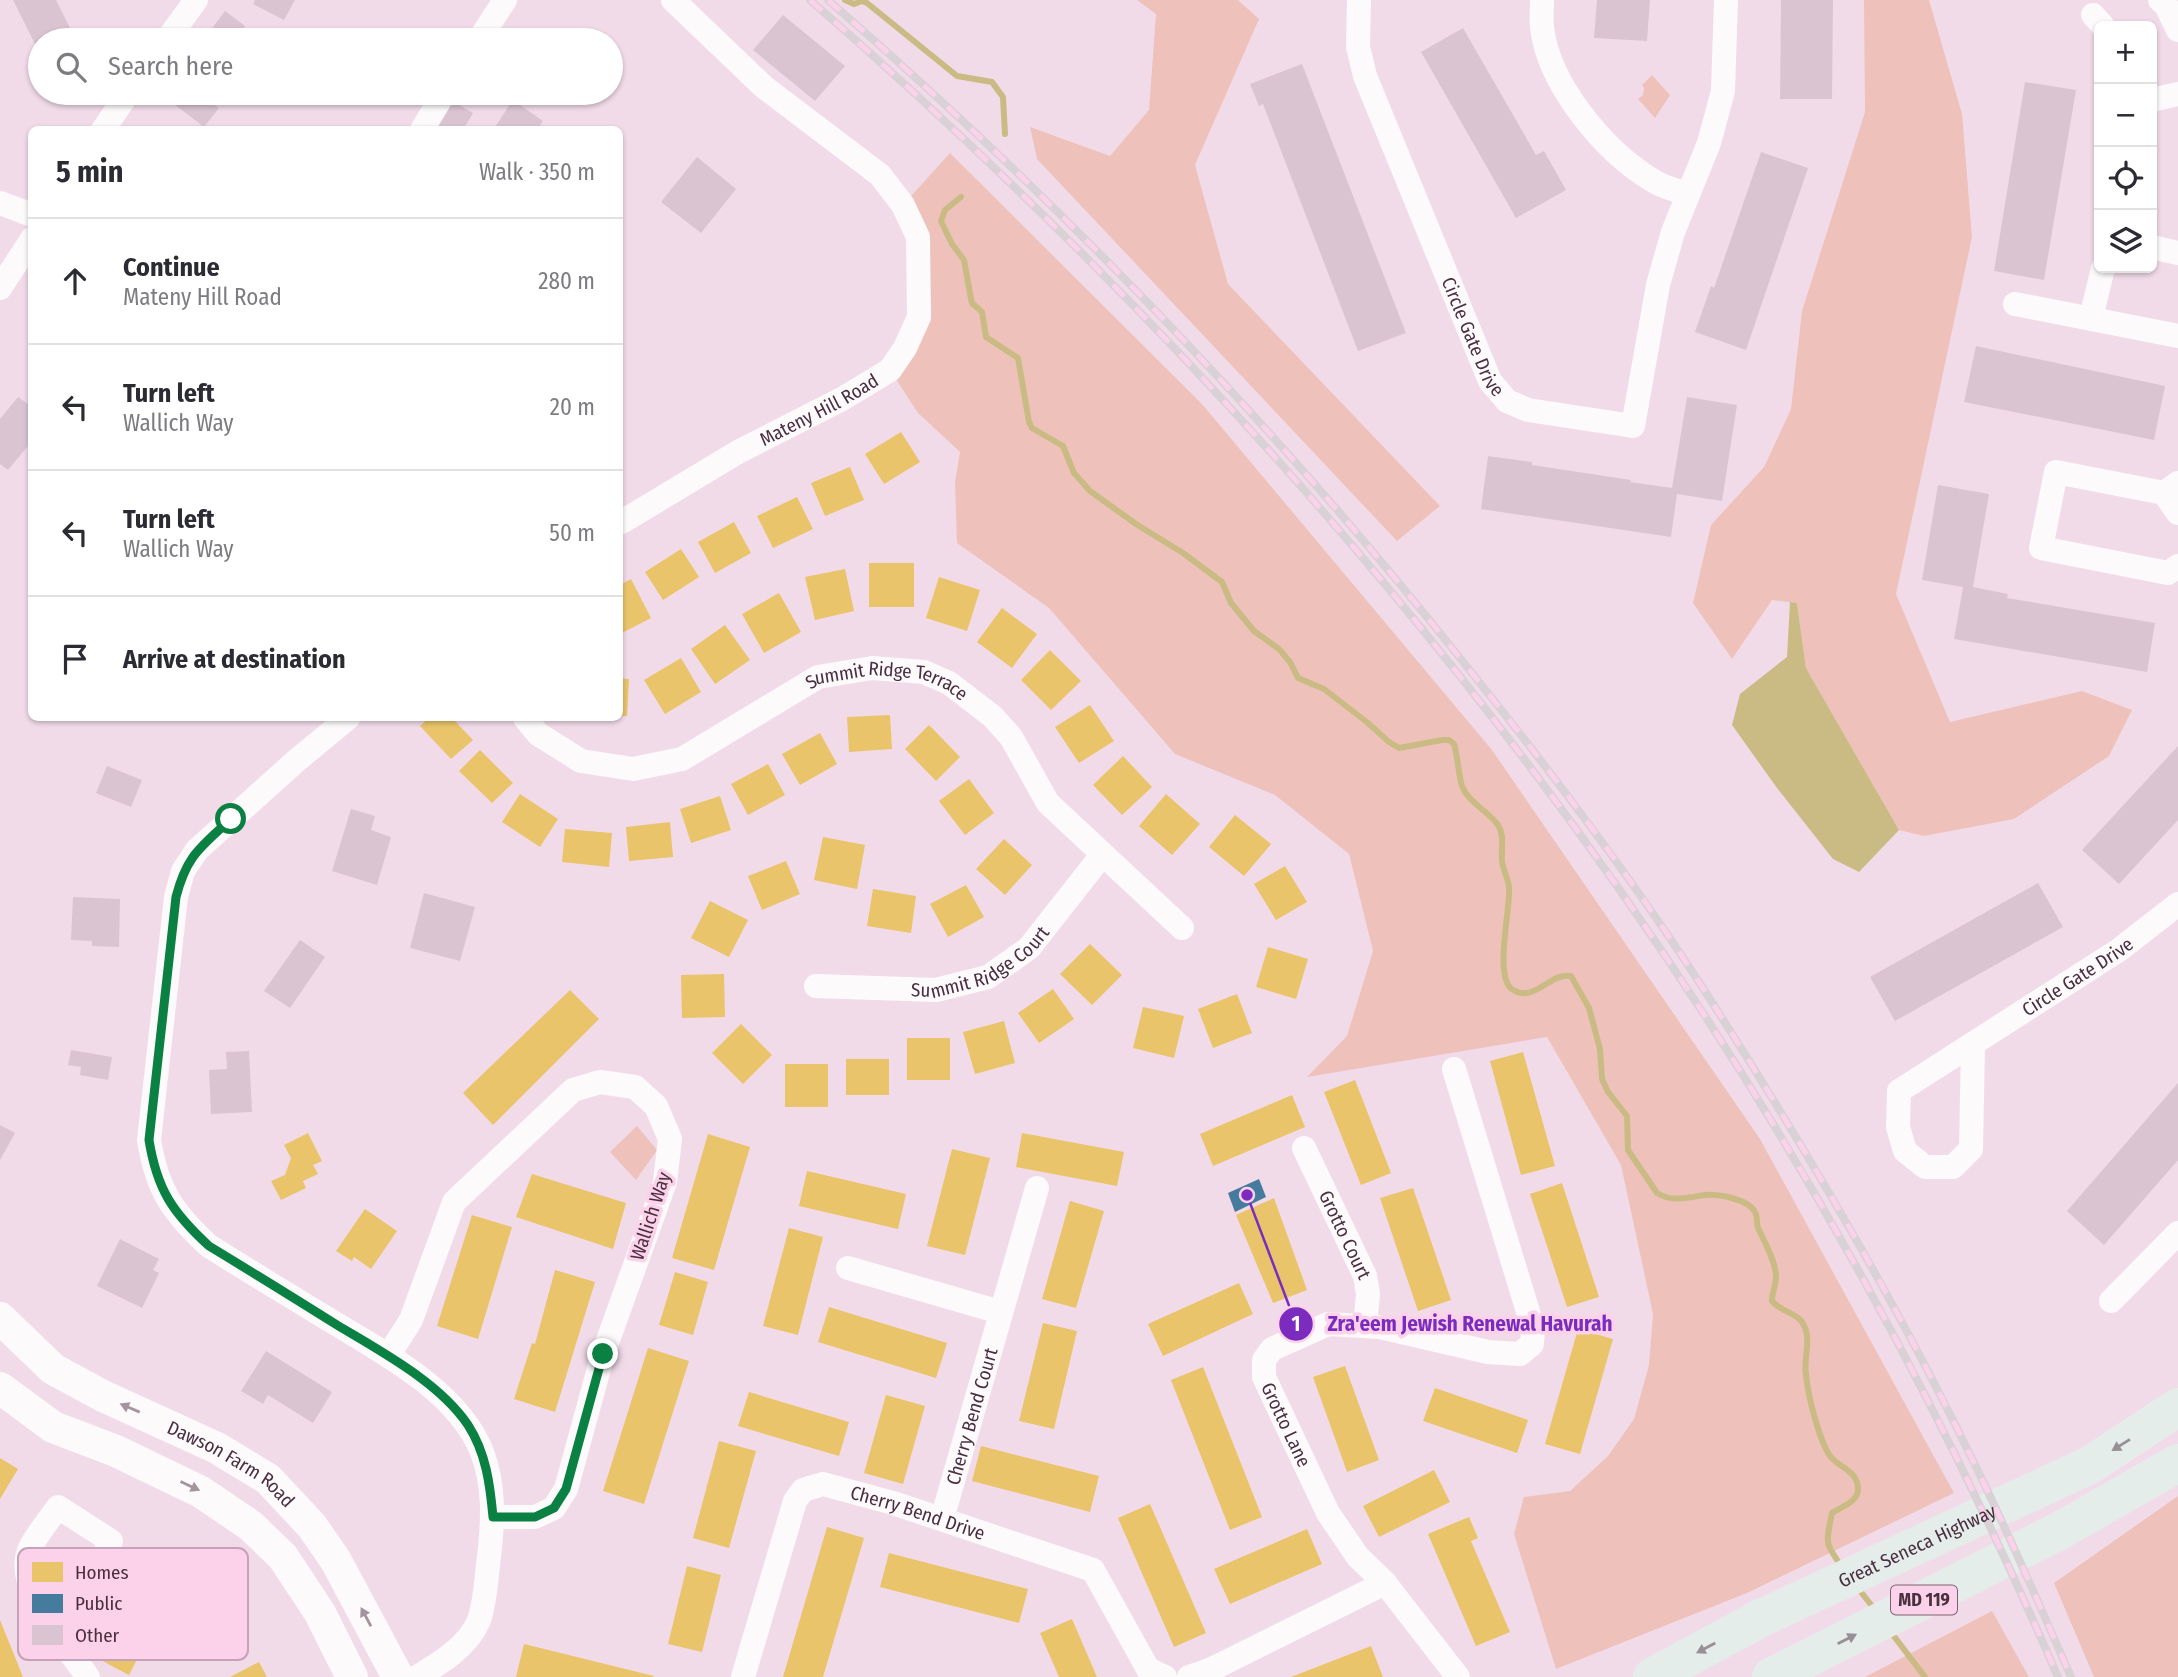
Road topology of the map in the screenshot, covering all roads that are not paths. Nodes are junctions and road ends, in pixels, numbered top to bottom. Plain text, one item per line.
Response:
1 (196, 0) edge
2 (505, 0) edge
3 (673, 0) edge
4 (1359, 0) edge
5 (1542, 0) edge
6 (1726, 0) edge
7 (2160, 0) edge
8 (176, 28) edge
9 (487, 28) edge
10 (2178, 30) edge
11 (2178, 94) edge
12 (2157, 99) edge
13 (120, 105) edge
14 (437, 105) edge
15 (106, 126) edge
16 (424, 126) edge
17 (1687, 194) junction
18 (0, 203) edge
19 (28, 214) edge
20 (28, 245) edge
21 (2157, 248) edge
22 (2178, 253) edge
23 (2102, 273) edge
24 (0, 288) edge
25 (2015, 303) dead end
26 (2091, 318) junction
27 (2178, 336) edge
28 (2173, 496) edge
29 (623, 521) edge
30 (2178, 566) edge
31 (344, 721) edge
32 (527, 721) edge
33 (1101, 855) junction
34 (2178, 904) edge
35 (1182, 928) dead end
36 (816, 986) dead end
37 (1973, 1044) junction
38 (1454, 1069) dead end
39 (1304, 1148) dead end
40 (1037, 1188) dead end
41 (2178, 1233) edge
42 (848, 1268) dead end
43 (2111, 1301) dead end
44 (1000, 1312) junction
45 (0, 1318) edge
46 (1366, 1326) junction
47 (388, 1356) junction
48 (0, 1388) edge
49 (2178, 1407) edge
50 (2178, 1462) edge
51 (493, 1517) junction
52 (942, 1519) junction
53 (30, 1548) edge
54 (107, 1548) edge
55 (1385, 1583) junction
56 (77, 1660) edge
57 (1779, 1673) edge
58 (88, 1677) edge
59 (352, 1677) edge
60 (398, 1677) edge
61 (417, 1677) edge
62 (743, 1677) edge
63 (1165, 1677) edge
64 (1189, 1677) edge
65 (1458, 1677) edge
66 (1652, 1677) edge

1 - 8 street
2 - 9 street
3 - 29 street, Mateny Hill Road
4 - 17 street, Circle Gate Drive
5 - 17 street
6 - 17 street, Circle Gate Drive
7 - 10 street
11 - 12 street
13 - 15 street
14 - 16 street
18 - 19 street
20 - 24 street
21 - 22 street
23 - 26 street
25 - 26 street
26 - 27 street
28 - 30 street
31 - 47 street
32 - 33 street, Summit Ridge Terrace
33 - 35 street, Summit Ridge Terrace
33 - 36 street, Summit Ridge Court
34 - 37 street, Circle Gate Drive
37 - 37 street, Circle Gate Drive
38 - 46 street, Grotto Lane
39 - 46 street, Grotto Court
40 - 44 street, Cherry Bend Court
41 - 43 street
42 - 44 street
44 - 52 street, Cherry Bend Court
60 -> 45 street, Dawson Farm Road
46 - 55 street, Grotto Lane
47 - 51 street
47 - 51 street, Wallich Way
48 -> 59 street, Dawson Farm Road
49 -> 66 main road, Great Seneca Highway / MD 119
57 -> 50 main road, MD 119
51 - 61 street
52 - 62 street, Cherry Bend Drive
52 - 63 street, Cherry Bend Drive
53 - 54 street
55 - 64 street
55 - 65 street, Grotto Lane
56 - 58 street

